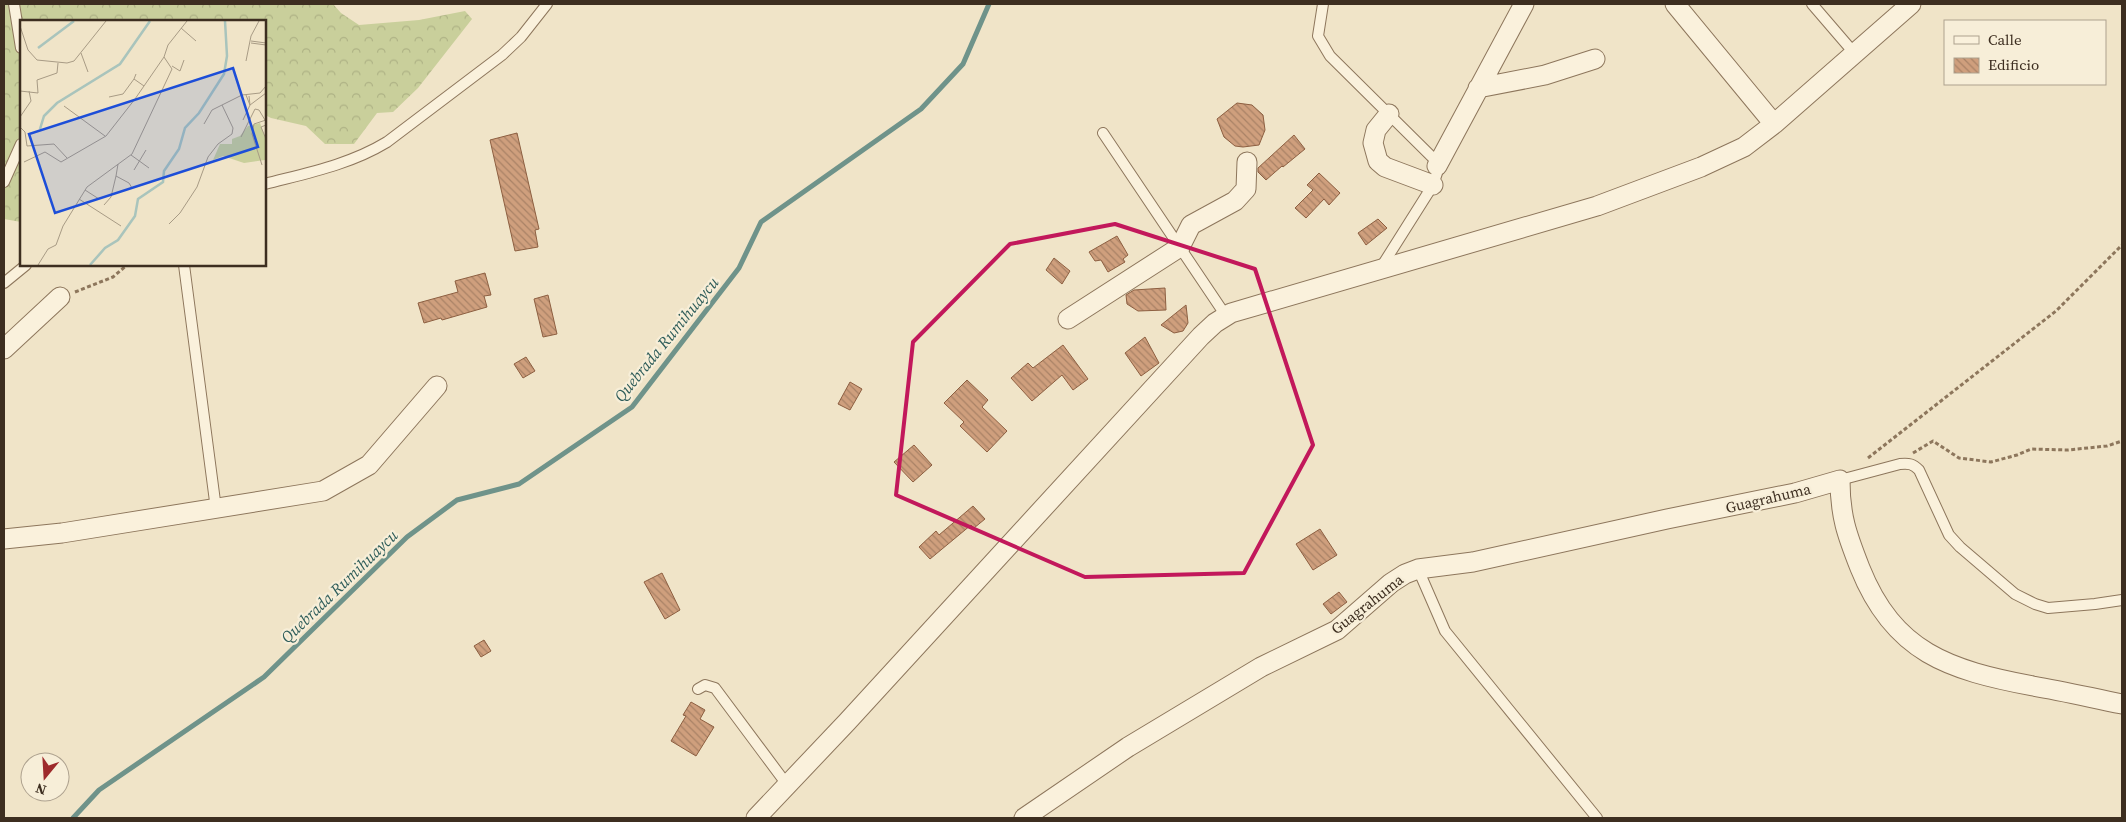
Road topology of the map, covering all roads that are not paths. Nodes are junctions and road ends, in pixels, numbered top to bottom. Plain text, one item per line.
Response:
1 (14, 4) edge
2 (547, 4) edge
3 (1323, 4) edge
4 (1524, 4) edge
5 (1675, 4) edge
6 (1812, 4) edge
7 (1912, 4) edge
8 (20, 42) edge
9 (1855, 54) junction
10 (1595, 59) dead end
11 (1478, 88) junction
12 (1389, 114) junction
13 (1774, 124) junction
14 (1103, 133) dead end
15 (20, 146) edge
16 (1247, 162) dead end
17 (1437, 166) junction
18 (4, 182) edge
19 (266, 184) edge
20 (1433, 185) junction
21 (1180, 247) junction
22 (25, 266) edge
23 (184, 266) edge
24 (1379, 270) junction
25 (4, 283) edge
26 (60, 297) road end
27 (1226, 316) junction
28 (1068, 319) dead end
29 (4, 349) edge
30 (437, 386) dead end
31 (1840, 480) junction
32 (216, 509) junction
33 (4, 539) edge
34 (1418, 569) junction
35 (2122, 600) edge
36 (698, 689) dead end
37 (2122, 704) edge
38 (788, 786) junction
39 (756, 818) edge
40 (1024, 818) edge
41 (1597, 818) edge

1 - 8 lane
2 - 19 lane
3 - 12 lane
4 - 11 street
5 - 13 street
6 - 9 lane
7 - 9 street
9 - 13 street
10 - 11 street
11 - 17 street
12 - 17 lane
12 - 20 street
13 - 24 street
14 - 21 lane
15 - 18 lane
16 - 21 street
17 - 20 lane
20 - 24 lane
21 - 27 lane
21 - 28 street
22 - 25 lane
23 - 32 lane
24 - 27 street
26 - 29 street
27 - 38 street
30 - 32 street
31 - 34 street, Guagrahuma
31 - 35 lane
31 - 37 street
32 - 33 street
34 - 40 street, Guagrahuma
34 - 41 lane
36 - 38 lane
38 - 39 street

